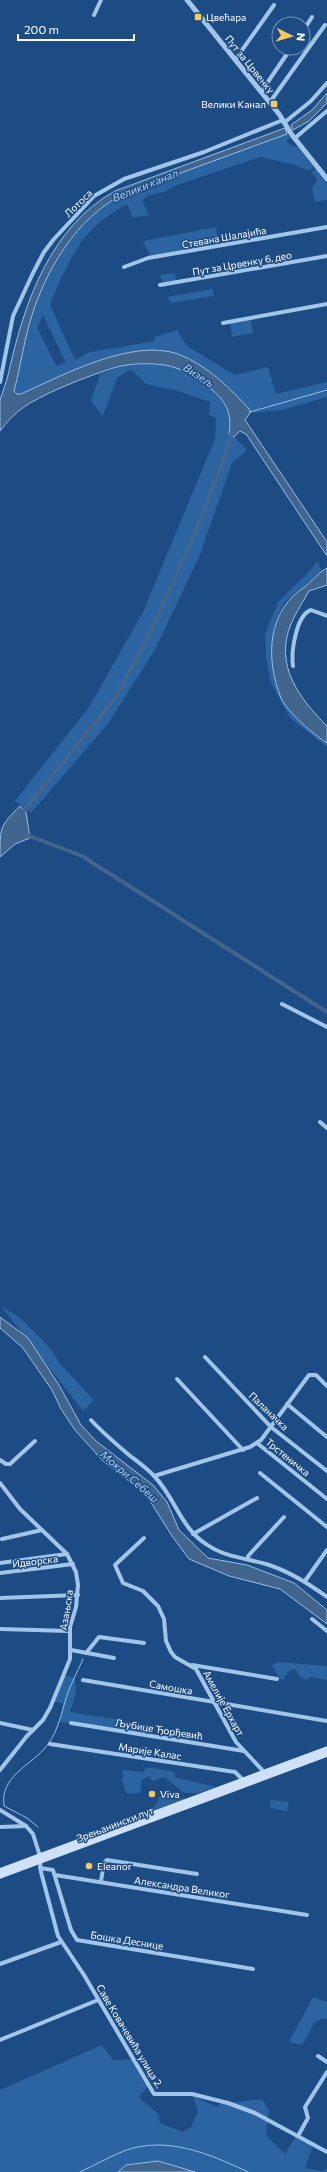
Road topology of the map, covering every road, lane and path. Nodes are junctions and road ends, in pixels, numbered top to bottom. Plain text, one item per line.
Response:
1 (101, 0) edge
2 (187, 0) edge
3 (274, 4) dead end
4 (94, 15) dead end
5 (325, 24) dead end
6 (286, 56) edge
7 (235, 60) junction
8 (327, 83) edge
9 (261, 92) junction
10 (270, 102) junction
11 (327, 111) edge
12 (285, 123) junction
13 (295, 138) junction
14 (325, 171) edge
15 (327, 178) edge
16 (327, 226) edge
17 (327, 256) edge
18 (124, 268) dead end
19 (160, 285) dead end
20 (327, 304) edge
21 (223, 323) dead end
22 (0, 382) edge
23 (327, 616) edge
24 (293, 666) dead end
25 (282, 1004) dead end
26 (327, 1027) edge
27 (320, 1122) dead end
28 (327, 1128) edge
29 (205, 1357) dead end
30 (177, 1379) dead end
31 (327, 1386) edge
32 (287, 1404) junction
33 (92, 1420) dead end
34 (271, 1427) junction
35 (327, 1437) edge
36 (35, 1441) dead end
37 (257, 1443) junction
38 (244, 1450) junction
39 (0, 1460) edge
40 (327, 1471) edge
41 (260, 1472) dead end
42 (154, 1476) junction
43 (0, 1483) edge
44 (257, 1498) dead end
45 (327, 1499) edge
46 (284, 1517) dead end
47 (327, 1527) edge
48 (42, 1530) junction
49 (193, 1534) junction
50 (144, 1538) dead end
51 (2, 1539) dead end
52 (327, 1550) edge
53 (67, 1554) junction
54 (247, 1559) junction
55 (0, 1563) edge
56 (73, 1564) junction
57 (0, 1573) edge
58 (305, 1581) junction
59 (78, 1595) junction
60 (327, 1597) edge
61 (0, 1598) edge
62 (312, 1619) dead end
63 (0, 1629) edge
64 (69, 1631) junction
65 (327, 1631) edge
66 (144, 1643) dead end
67 (71, 1650) junction
68 (87, 1652) junction
69 (114, 1658) dead end
70 (192, 1666) junction
71 (277, 1679) dead end
72 (83, 1680) dead end
73 (216, 1703) junction
74 (327, 1721) edge
75 (0, 1723) edge
76 (71, 1723) dead end
77 (33, 1730) junction
78 (50, 1744) dead end
79 (327, 1749) edge
80 (245, 1751) junction
81 (327, 1754) edge
82 (0, 1770) edge
83 (265, 1773) junction
84 (243, 1780) junction
85 (1, 1812) edge
86 (26, 1826) junction
87 (0, 1828) edge
88 (40, 1859) junction
89 (40, 1868) junction
90 (0, 1871) edge
91 (55, 1874) junction
92 (196, 1874) dead end
93 (0, 1876) edge
94 (101, 1882) junction
95 (307, 1915) dead end
96 (62, 1942) junction
97 (0, 1964) edge
98 (253, 1969) dead end
99 (98, 2000) junction
100 (0, 2040) edge
101 (318, 2056) dead end
102 (327, 2062) edge
103 (327, 2072) edge
104 (298, 2136) junction
105 (327, 2152) edge

1 - 4 street
2 - 7 street, Пут за Црвенку
3 - 7 street
5 - 10 street
6 - 9 street
7 - 9 street, Пут за Црвенку
8 - 12 street, Лотоса
9 - 10 street, Пут за Црвенку
10 - 12 street, Пут за Црвенку
11 - 13 street
12 - 13 street, Пут за Црвенку
12 - 22 street, Лотоса
13 - 14 street, Пут за Црвенку
14 - 15 street, Пут за Црвенку
16 - 18 street, Стевана Шалајића
17 - 19 street, Пут за Црвенку 6. део
20 - 21 street
23 - 24 street
25 - 26 street
27 - 28 street
29 - 34 street, Паланачка
30 - 38 street
31 - 32 street
32 - 34 street
32 - 35 street
33 - 42 street
34 - 37 street
34 - 40 street, Паланачка
36 - 39 street
37 - 38 street
37 - 45 street, Трстеничка
38 - 42 street
41 - 47 street
42 - 49 street
43 - 48 street, Азањска
44 - 49 street
46 - 54 street
48 - 51 street
48 - 53 street, Азањска
49 - 54 street
50 - 70 street, Амелије Ерхарт
52 - 58 street
53 - 55 street
53 - 56 street, Азањска
54 - 58 street
56 - 57 street, Идворска
56 - 59 street, Азањска
58 - 60 street
59 - 61 street
59 - 64 street, Азањска
62 - 65 street
63 - 64 street
64 - 67 street, Азањска
66 - 68 street
67 - 68 street
67 - 77 street, Азањска
68 - 69 street
70 - 71 street
70 - 73 street, Амелије Ерхарт
72 - 73 street, Самошка
73 - 74 street, Самошка
73 - 80 street, Амелије Ерхарт
75 - 77 street
76 - 80 street, Љубице Ђорђевић
77 - 82 street, Азањска
78 - 84 street, Марије Калас
79 - 83 main road, Зрењанински пут
80 - 83 street, Амелије Ерхарт
81 - 88 main road, Зрењанински пут
83 - 84 main road, Зрењанински пут
84 - 88 main road, Зрењанински пут
85 - 86 street
86 - 87 street
86 - 88 street
88 - 89 street, Саве Ковачевића улица 2.
88 - 90 main road, Зрењанински пут
88 - 93 main road, Зрењанински пут
89 - 91 street
89 - 96 street, Саве Ковачевића улица 2.
91 - 94 street, Александра Великог
91 - 98 street, Бошка Деснице
92 - 94 street
94 - 95 street, Александра Великог
96 - 97 street
96 - 99 street, Саве Ковачевића улица 2.
99 - 100 street
99 - 104 street, Саве Ковачевића улица 2.
101 - 102 street
103 - 104 street
104 - 105 street, Саве Ковачевића улица 2.

